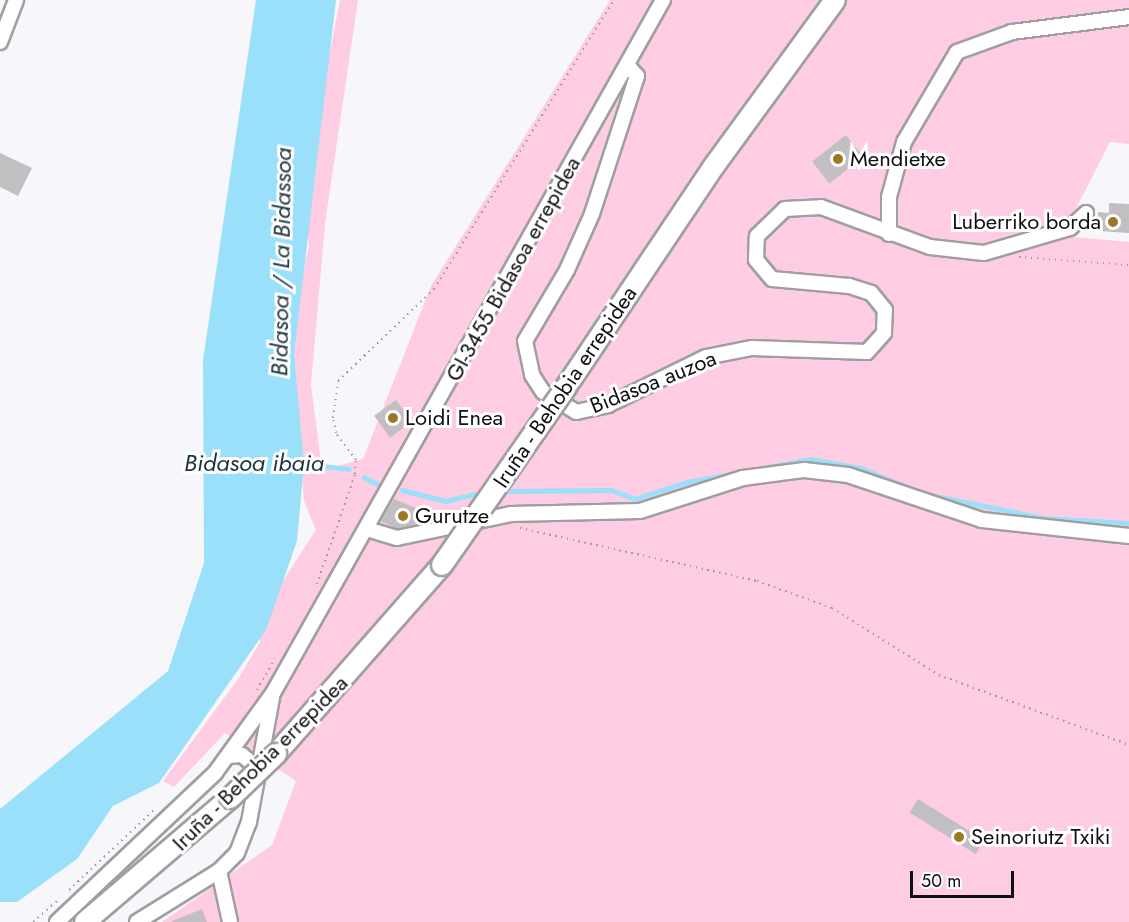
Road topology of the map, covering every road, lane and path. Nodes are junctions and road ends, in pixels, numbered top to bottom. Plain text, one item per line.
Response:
1 (16, 0) edge
2 (614, 0) edge
3 (663, 0) edge
4 (835, 0) edge
5 (1129, 17) edge
6 (0, 42) edge
7 (627, 64) junction
8 (1086, 213) dead end
9 (889, 234) junction
10 (1016, 257) dead end
11 (1129, 265) edge
12 (500, 520) junction
13 (367, 529) junction
14 (1129, 536) edge
15 (312, 593) dead end
16 (280, 650) dead end
17 (273, 693) junction
18 (251, 701) dead end
19 (1129, 745) edge
20 (229, 756) junction
21 (258, 769) junction
22 (157, 808) dead end
23 (219, 872) junction
24 (33, 922) edge
25 (57, 922) edge
26 (84, 922) edge
27 (137, 922) edge
28 (230, 922) edge

1 - 6 street
2 - 15 path
3 - 7 street, GI-3455 Bidasoa errepidea
4 - 26 highway, Iruña - Behobia errepidea, bridge
5 - 9 street
7 - 9 street, Bidasoa auzoa
7 - 13 street, GI-3455 Bidasoa errepidea
8 - 9 street, Bidasoa auzoa
10 - 11 path
12 - 13 street
12 - 14 street
12 - 19 path
13 - 17 street, GI-3455 Bidasoa errepidea
16 - 18 path
17 - 20 street
17 - 21 street
20 - 21 street
20 - 25 street
21 - 23 street
22 - 24 path
23 - 27 street
23 - 28 street

